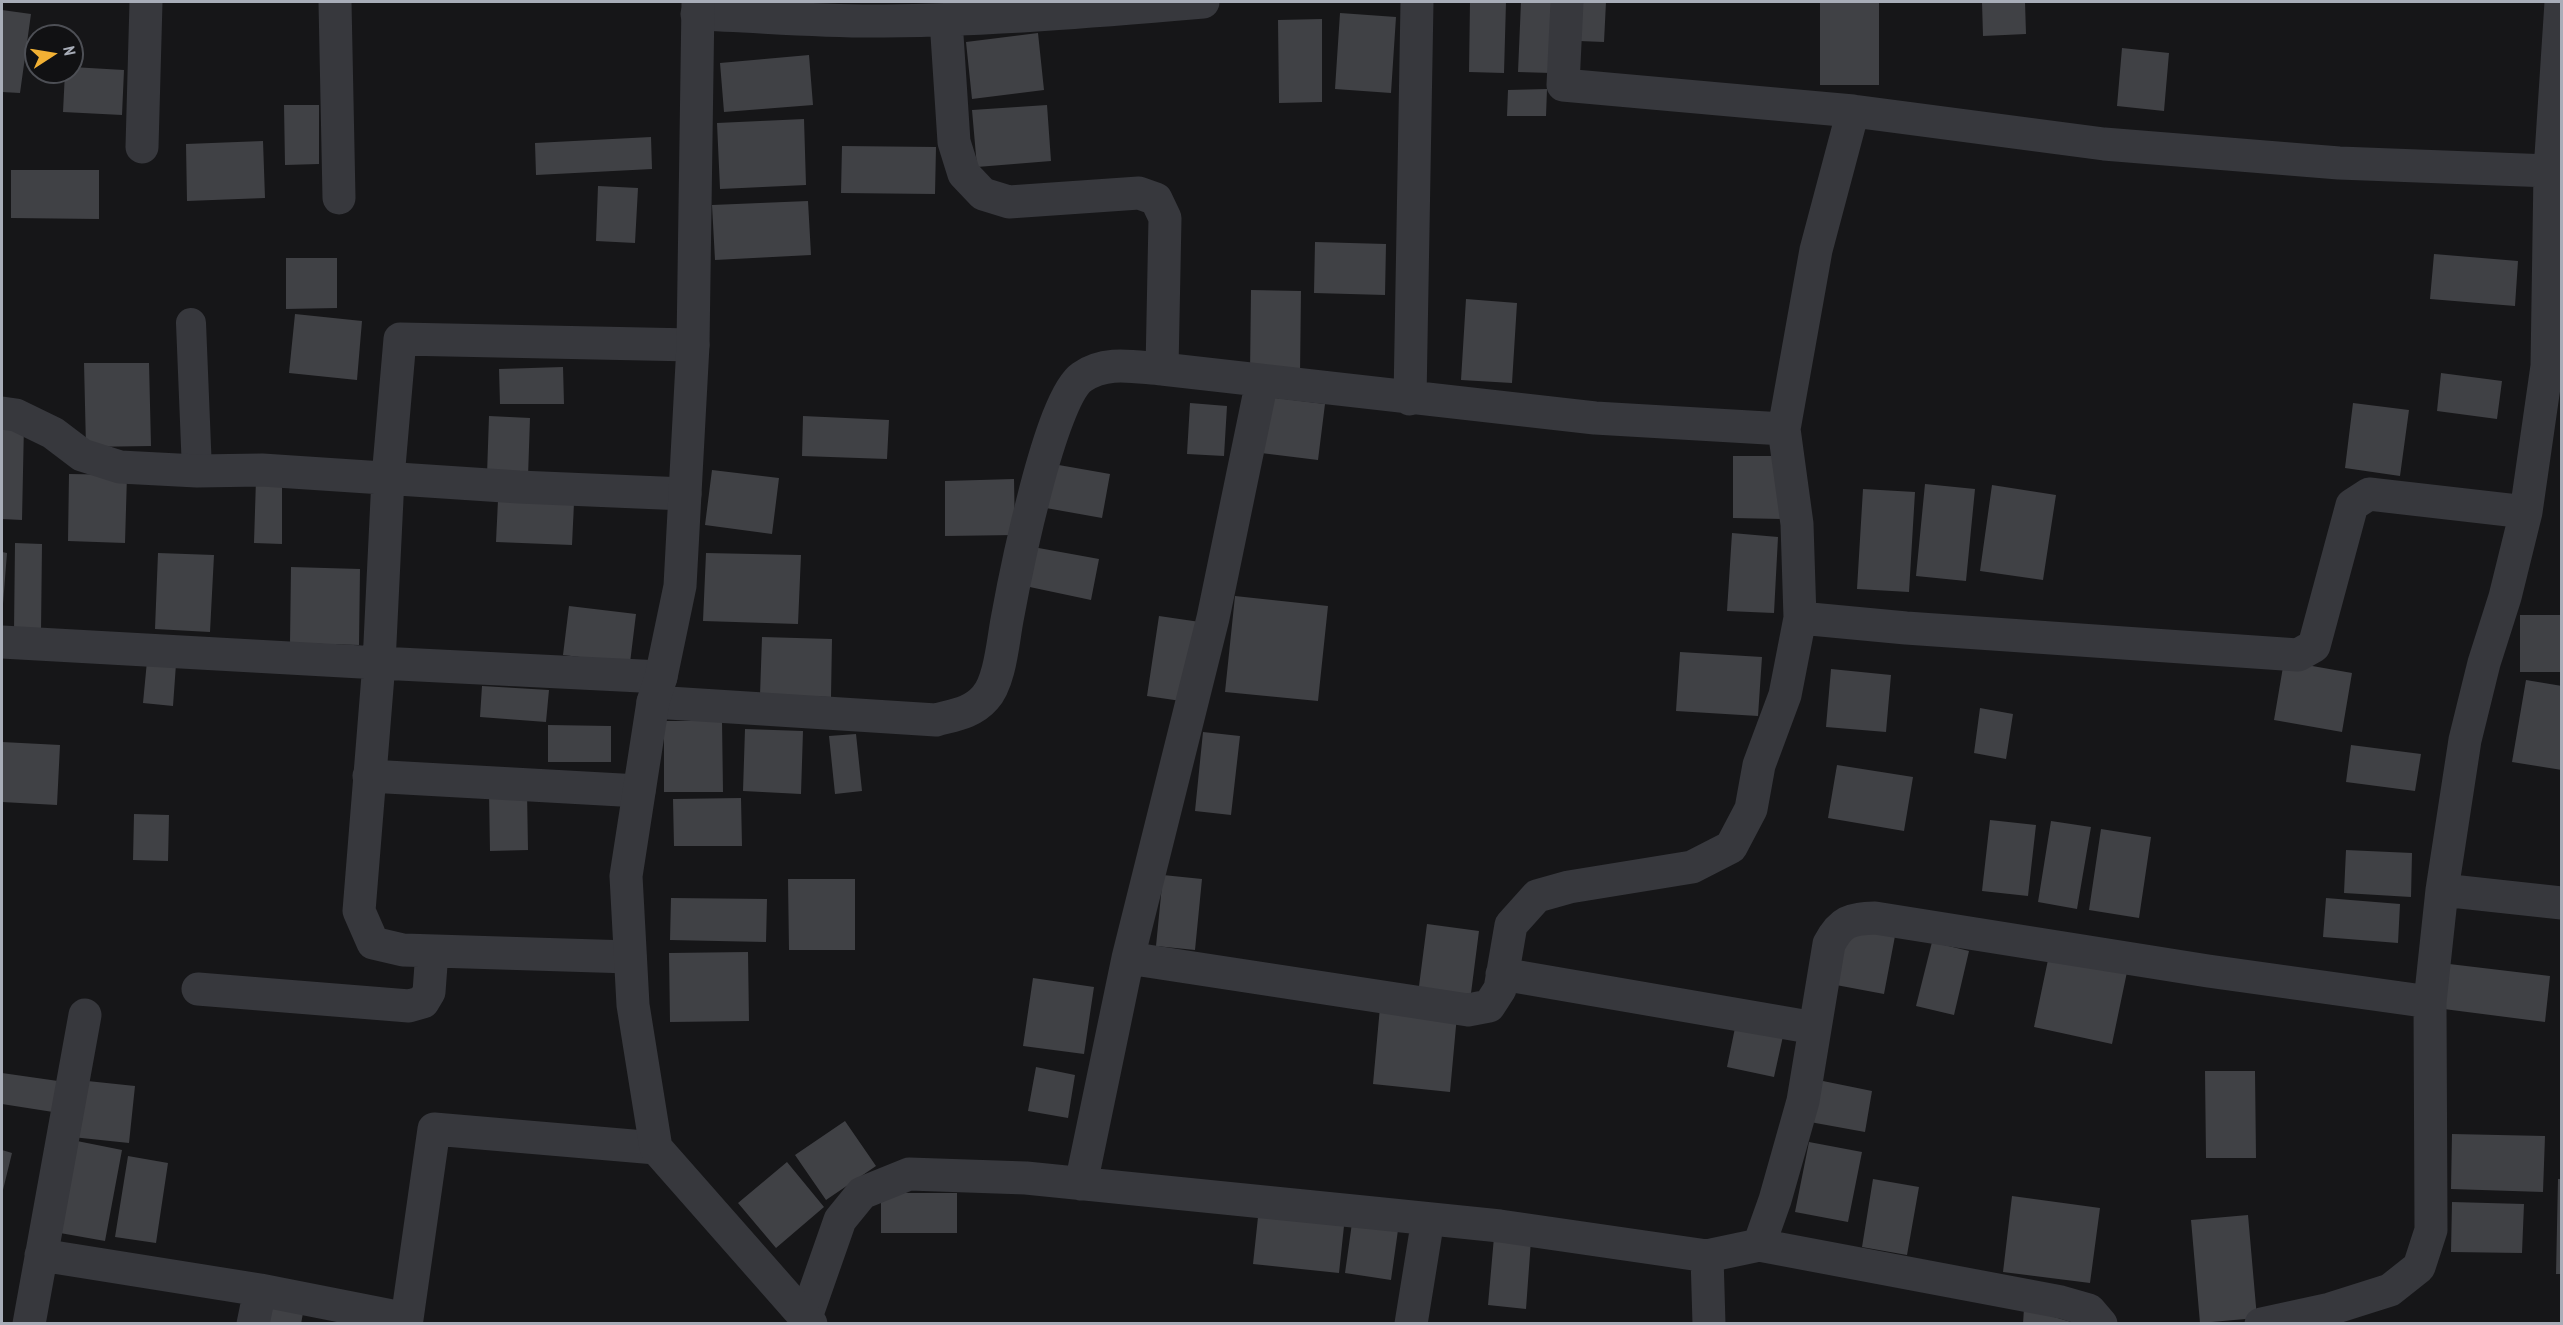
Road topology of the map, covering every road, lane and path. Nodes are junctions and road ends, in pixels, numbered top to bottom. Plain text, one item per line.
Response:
1 (139, 2) edge
2 (335, 2) edge
3 (1203, 2) edge
4 (1417, 2) edge
5 (1567, 2) edge
6 (2561, 2) edge
7 (1093, 7) edge
8 (697, 8) edge
9 (882, 11) edge
10 (946, 20) junction
11 (1853, 111) junction
12 (142, 147) dead end
13 (2553, 183) edge
14 (339, 198) dead end
15 (192, 324) dead end
16 (693, 345) junction
17 (1162, 369) junction
18 (1262, 381) junction
19 (1410, 399) junction
20 (2, 413) edge
21 (1784, 429) junction
22 (2548, 461) edge
23 (197, 471) junction
24 (388, 478) junction
25 (684, 494) junction
26 (2526, 512) junction
27 (1800, 618) junction
28 (2, 642) edge
29 (379, 663) junction
30 (657, 689) junction
31 (369, 776) junction
32 (639, 791) junction
33 (2442, 890) junction
34 (2562, 903) edge
35 (432, 951) junction
36 (630, 957) junction
37 (1128, 958) junction
38 (1503, 974) junction
39 (198, 989) dead end
40 (2430, 1002) junction
41 (85, 1015) dead end
42 (1815, 1028) junction
43 (656, 1148) junction
44 (1081, 1184) junction
45 (1428, 1219) junction
46 (1759, 1245) junction
47 (41, 1255) junction
48 (1707, 1256) junction
49 (260, 1290) junction
50 (809, 1320) edge
51 (29, 1323) edge
52 (253, 1323) edge
53 (1411, 1323) edge
54 (1709, 1323) edge
55 (2101, 1323) edge
56 (2260, 1323) edge

1 - 12 street
2 - 14 street
3 - 7 street
4 - 19 street
5 - 11 street
6 - 13 street
7 - 10 street
8 - 9 street
8 - 16 street
9 - 10 street
10 - 17 street
11 - 13 street
11 - 21 street
13 - 22 street
15 - 23 street
16 - 24 street
16 - 25 street
17 - 18 street
17 - 30 street
18 - 19 street
18 - 37 street
19 - 21 street
20 - 23 street
21 - 27 street
22 - 26 street
23 - 24 street
24 - 25 street
24 - 29 street
25 - 30 street
26 - 27 street
26 - 33 street
27 - 38 street
28 - 29 street
29 - 30 street
29 - 31 street
30 - 32 street
31 - 32 street
31 - 35 street
32 - 36 street
33 - 34 street
33 - 40 street
35 - 36 street
35 - 39 street
36 - 43 street
37 - 38 street
37 - 44 street
38 - 42 street
40 - 42 street
40 - 56 street
41 - 47 street
42 - 46 street
43 - 49 street
43 - 50 street
44 - 45 street
44 - 50 street
45 - 48 street
45 - 53 street
46 - 48 street
46 - 55 street
47 - 49 street
47 - 51 street
48 - 54 street
49 - 52 street

